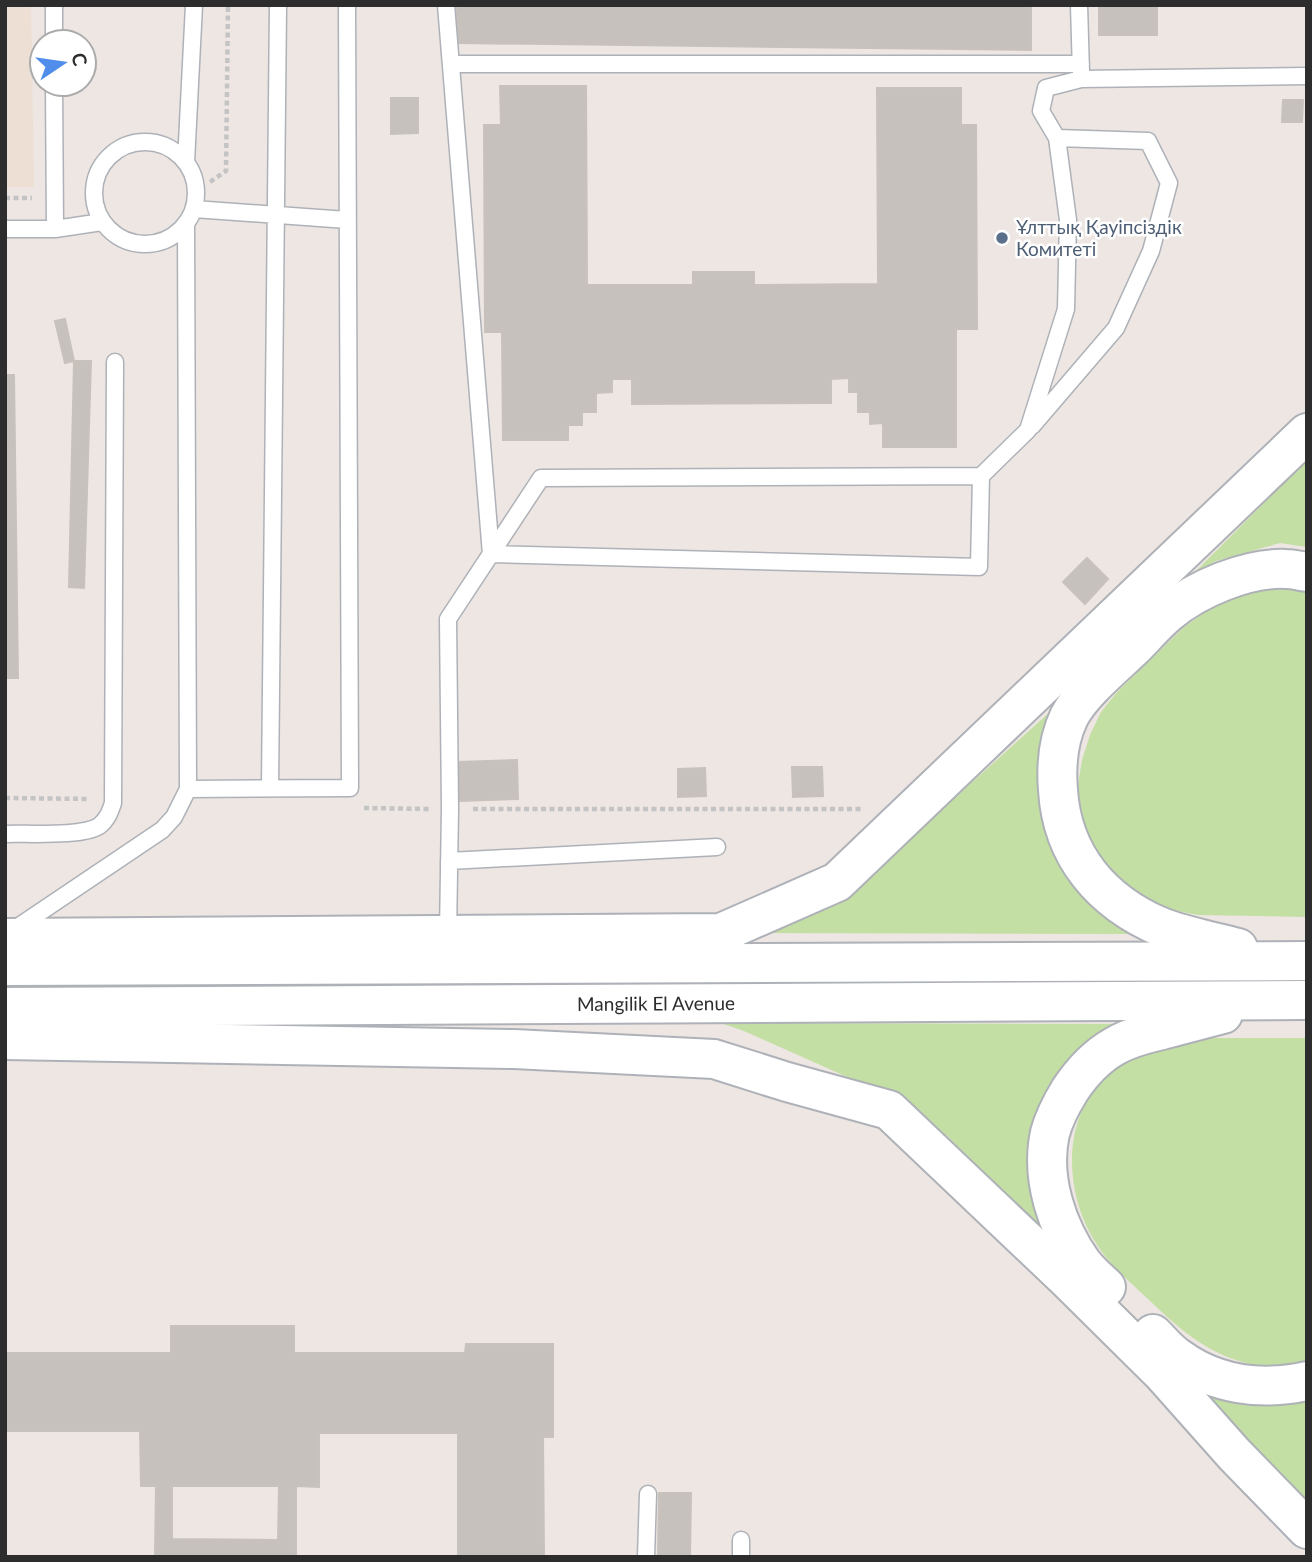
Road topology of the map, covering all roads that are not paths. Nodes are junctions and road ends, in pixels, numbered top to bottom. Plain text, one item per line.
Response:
1 (54, 5) edge
2 (194, 5) edge
3 (278, 5) edge
4 (347, 5) edge
5 (446, 5) edge
6 (1079, 5) edge
7 (54, 28) edge
8 (451, 64) junction
9 (1081, 72) junction
10 (1307, 76) edge
11 (54, 98) edge
12 (1057, 138) junction
13 (186, 162) junction
14 (275, 215) junction
15 (190, 216) junction
16 (348, 220) junction
17 (102, 222) junction
18 (5, 229) edge
19 (55, 229) junction
20 (115, 362) dead end
21 (1028, 430) junction
22 (1307, 433) edge
23 (981, 475) junction
24 (491, 554) junction
25 (1307, 572) edge
26 (270, 788) junction
27 (188, 789) junction
28 (5, 834) edge
29 (717, 848) dead end
30 (448, 934) junction
31 (5, 937) edge
32 (1296, 961) edge
33 (5, 966) edge
34 (1294, 1000) edge
35 (5, 1007) edge
36 (5, 1040) edge
37 (1307, 1381) edge
38 (648, 1494) dead end
39 (1307, 1529) edge
40 (741, 1540) dead end
41 (646, 1557) edge
42 (741, 1557) edge

1 - 7 lane
2 - 13 lane
3 - 14 lane
4 - 16 lane
5 - 8 lane
6 - 9 lane
8 - 9 lane
8 - 24 lane
9 - 10 lane
9 - 12 lane
11 - 19 lane
12 - 21 lane
12 - 21 lane
13 - 15 lane
13 - 17 lane
14 - 15 lane
14 - 16 lane
14 - 26 lane
15 - 17 lane
15 - 27 lane
16 - 26 lane
17 - 19 lane
18 - 19 lane
20 - 28 lane
21 - 23 lane
22 - 30 main road
23 - 24 lane
23 - 24 lane
24 - 30 lane
25 - 32 main road
26 - 27 lane
27 - 31 lane
29 - 30 lane
30 - 31 main road
32 - 33 main road, Mangilik El Avenue
34 - 35 main road, Mangilik El Avenue
34 - 37 main road
36 - 39 main road
38 - 41 lane
40 - 42 lane

